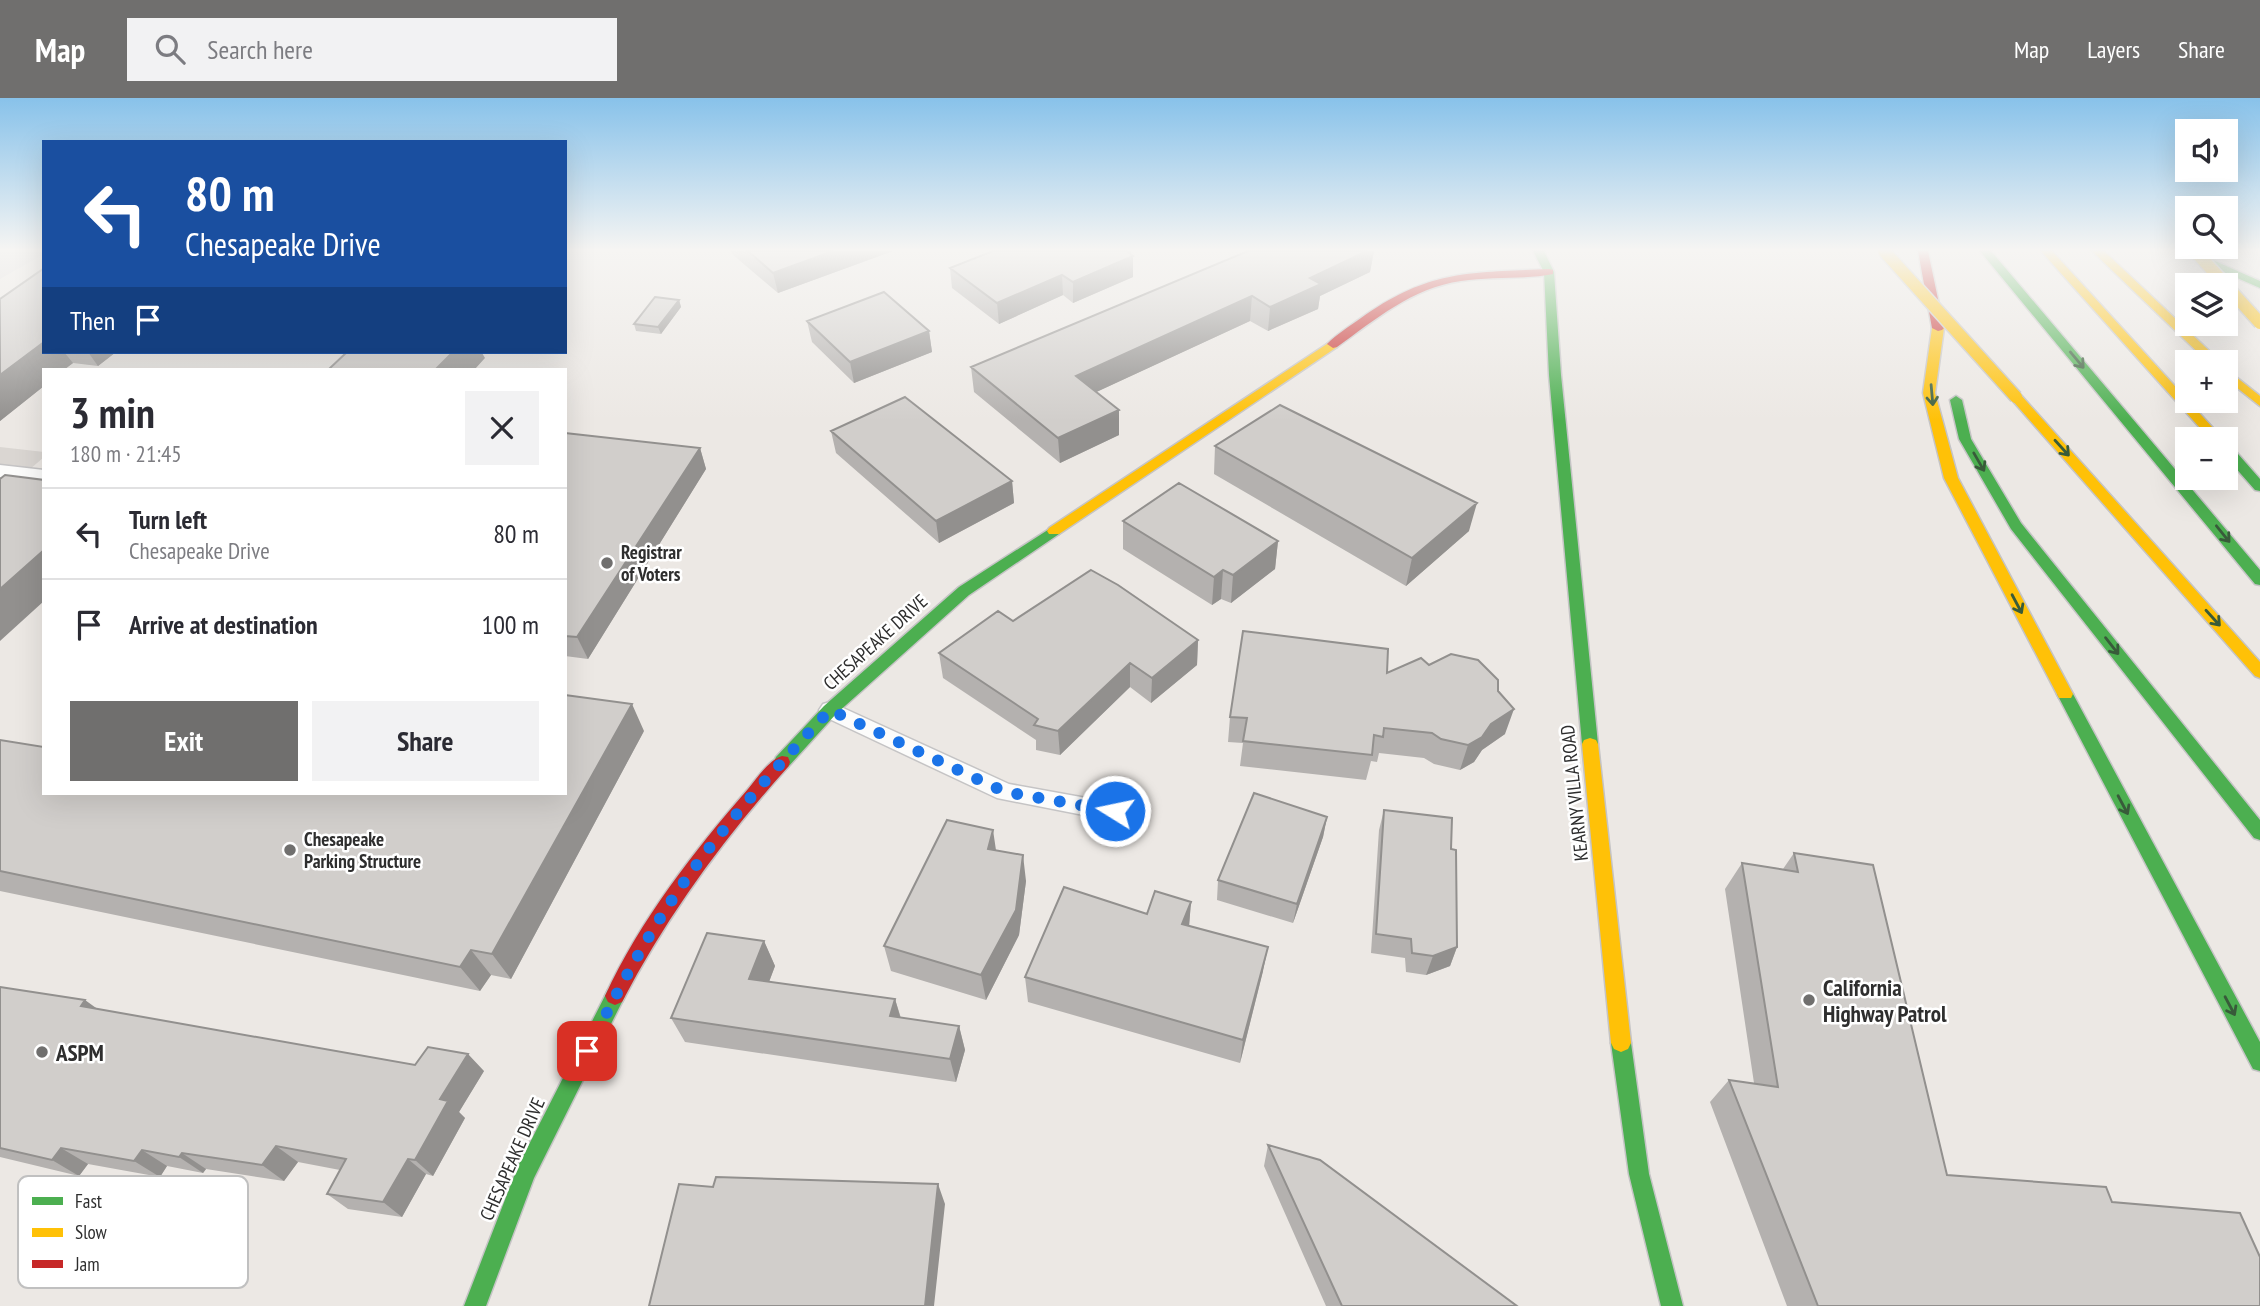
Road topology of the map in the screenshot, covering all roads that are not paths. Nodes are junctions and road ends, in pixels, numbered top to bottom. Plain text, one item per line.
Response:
1 (1387, 307) edge
2 (1551, 307) edge
3 (1934, 307) edge
4 (1935, 307) edge
5 (2032, 307) edge
6 (2097, 307) edge
7 (2157, 307) edge
8 (2246, 307) edge
9 (2260, 323) edge
10 (1938, 328) junction
11 (2196, 344) junction
12 (2202, 350) edge
13 (2205, 350) edge
14 (2238, 371) edge
15 (2238, 383) edge
16 (2260, 385) edge
17 (2260, 402) edge
18 (2206, 427) edge
19 (2238, 463) edge
20 (0, 471) edge
21 (42, 476) edge
22 (2260, 487) edge
23 (2260, 580) edge
24 (2260, 672) edge
25 (830, 710) junction
26 (1115, 811) dead end
27 (2260, 833) edge
28 (2260, 1062) edge
29 (474, 1306) edge
30 (1672, 1306) edge

1 - 25 main road, CHESAPEAKE DRIVE
2 - 30 main road, KEARNY VILLA ROAD
3 - 10 main road
4 -> 24 main road, bridge
5 -> 23 main road
6 - 18 main road
7 - 11 main road
8 - 9 main road, bridge
10 -> 27 main road
10 -> 28 main road
11 - 12 main road
11 - 13 main road
14 - 16 main road
15 - 17 main road
19 - 22 main road
20 - 21 street
25 - 26 street
25 - 29 main road, CHESAPEAKE DRIVE

